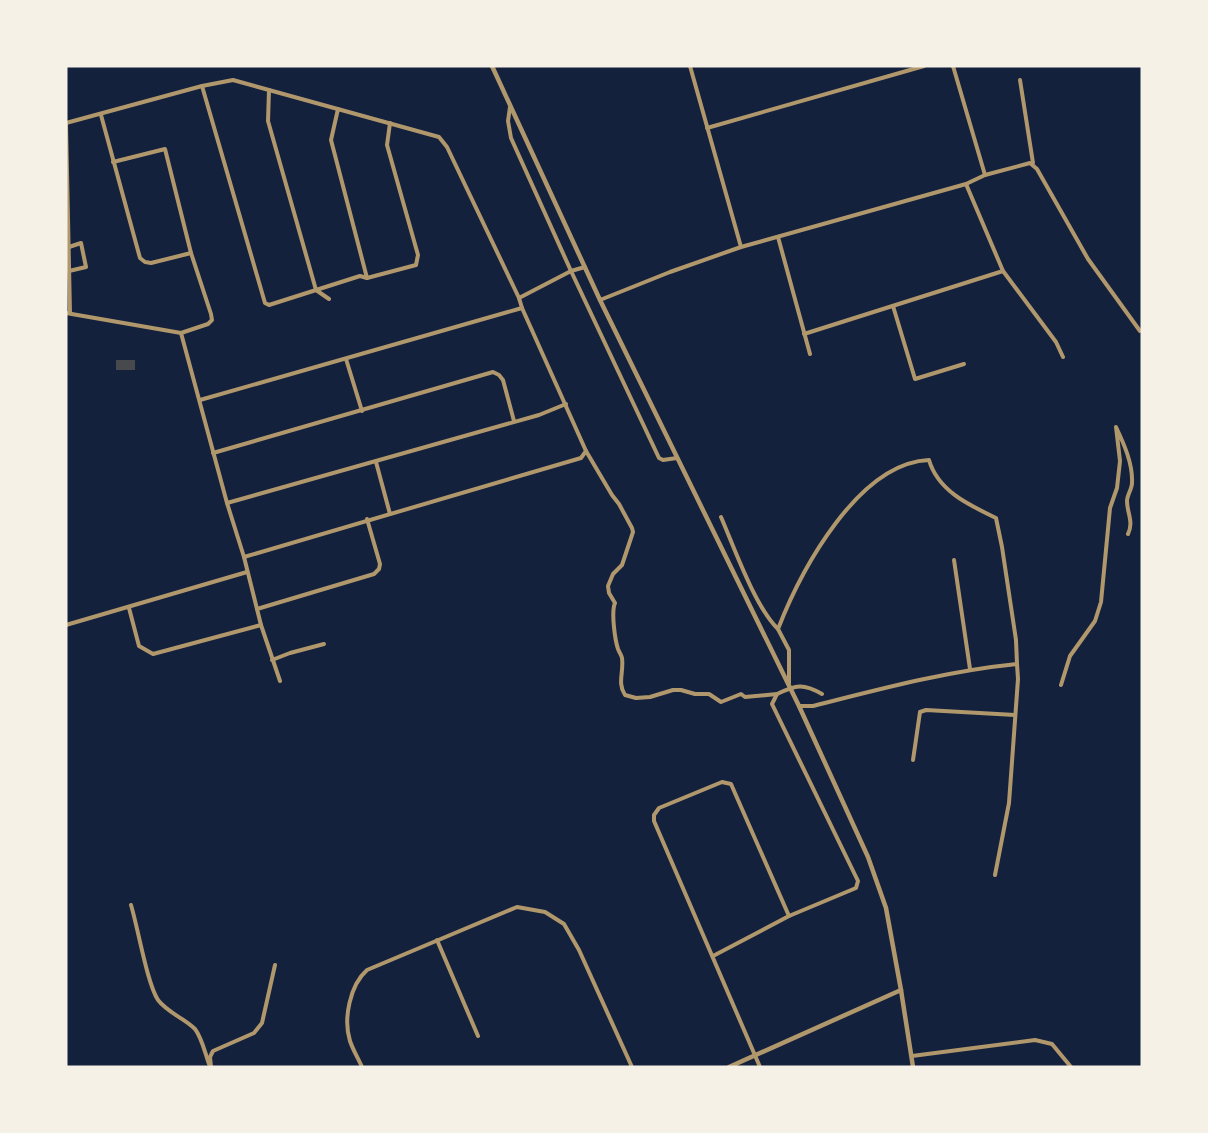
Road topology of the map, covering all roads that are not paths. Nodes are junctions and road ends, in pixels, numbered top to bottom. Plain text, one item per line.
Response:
1 (492, 66) edge
2 (690, 66) edge
3 (924, 66) edge
4 (953, 66) edge
5 (1020, 80) dead end
6 (202, 86) junction
7 (269, 90) junction
8 (511, 107) junction
9 (338, 109) junction
10 (101, 115) junction
11 (66, 123) edge
12 (390, 123) junction
13 (707, 128) junction
14 (113, 162) junction
15 (1034, 164) junction
16 (986, 175) junction
17 (966, 184) junction
18 (777, 237) junction
19 (69, 247) junction
20 (741, 247) junction
21 (191, 253) junction
22 (585, 267) junction
23 (1004, 271) junction
24 (69, 272) junction
25 (571, 272) junction
26 (367, 278) junction
27 (316, 290) junction
28 (519, 298) junction
29 (329, 299) dead end
30 (600, 300) junction
31 (892, 306) junction
32 (522, 308) junction
33 (68, 313) edge
34 (1140, 332) dead end
35 (181, 333) junction
36 (804, 334) junction
37 (810, 354) dead end
38 (1064, 357) dead end
39 (346, 359) junction
40 (964, 364) dead end
41 (200, 400) junction
42 (566, 404) junction
43 (362, 411) junction
44 (514, 421) junction
45 (586, 451) junction
46 (213, 453) junction
47 (677, 458) junction
48 (376, 462) junction
49 (227, 503) junction
50 (390, 514) junction
51 (720, 517) dead end
52 (367, 519) junction
53 (1128, 534) dead end
54 (244, 557) junction
55 (954, 560) dead end
56 (247, 572) junction
57 (129, 608) junction
58 (257, 609) junction
59 (66, 625) edge
60 (261, 625) junction
61 (778, 629) junction
62 (324, 644) dead end
63 (272, 660) junction
64 (1017, 664) junction
65 (970, 670) junction
66 (280, 681) dead end
67 (1061, 685) dead end
68 (790, 688) junction
69 (777, 694) junction
70 (822, 694) dead end
71 (799, 706) junction
72 (1015, 715) junction
73 (913, 759) dead end
74 (995, 875) dead end
75 (131, 905) dead end
76 (789, 916) junction
77 (437, 939) junction
78 (713, 956) junction
79 (275, 965) dead end
80 (901, 990) junction
81 (478, 1036) dead end
82 (755, 1056) junction
83 (912, 1056) junction
84 (210, 1065) edge
85 (362, 1067) edge
86 (632, 1067) edge
87 (729, 1067) edge
88 (760, 1067) edge
89 (913, 1067) edge
90 (1071, 1067) edge

1 - 8 street
2 - 13 street
3 - 13 street
4 - 16 street
5 - 15 street
6 - 7 street
6 - 10 street
6 - 27 street
7 - 9 street
7 - 27 street
8 - 22 street
8 - 25 street
9 - 12 street
9 - 26 street
10 - 11 street
10 - 14 street
11 - 19 street
12 - 26 street
12 - 28 street
13 - 20 street
14 - 21 street
14 - 21 street
15 - 16 street
15 - 34 street
16 - 17 street
17 - 18 street
17 - 23 street
18 - 20 street
18 - 36 street
19 - 24 street
19 - 24 street
20 - 30 street
21 - 35 street
22 - 25 street
22 - 30 street
23 - 31 street
23 - 38 street
24 - 33 street
25 - 28 street
25 - 47 street
26 - 27 street
27 - 29 street
28 - 32 street
30 - 47 street
31 - 36 street
31 - 40 street
32 - 39 street
32 - 42 street
33 - 35 street
35 - 41 street
36 - 37 street
39 - 41 street
39 - 43 street
41 - 46 street
42 - 44 street
42 - 45 street
43 - 44 street
43 - 46 street
44 - 48 street
45 - 50 street
45 - 69 street
46 - 49 street
47 - 68 street
48 - 49 street
48 - 50 street
49 - 54 street
50 - 52 street
51 - 61 street
52 - 54 street
52 - 58 street
53 - 67 street
54 - 56 street
55 - 65 street
56 - 57 street
56 - 58 street
57 - 59 street
57 - 60 street
58 - 60 street
60 - 63 street
61 - 64 street
61 - 68 street
62 - 63 street
63 - 66 street
64 - 65 street
64 - 72 street
65 - 71 street
68 - 69 street
68 - 70 street
68 - 71 street
69 - 76 street
71 - 80 street
72 - 73 street
72 - 74 street
75 - 84 street
76 - 78 street
76 - 78 street
77 - 81 street
77 - 85 street
77 - 86 street
78 - 82 street
79 - 84 street
80 - 82 street
80 - 83 street
82 - 87 street
82 - 88 street
83 - 89 street
83 - 90 street

